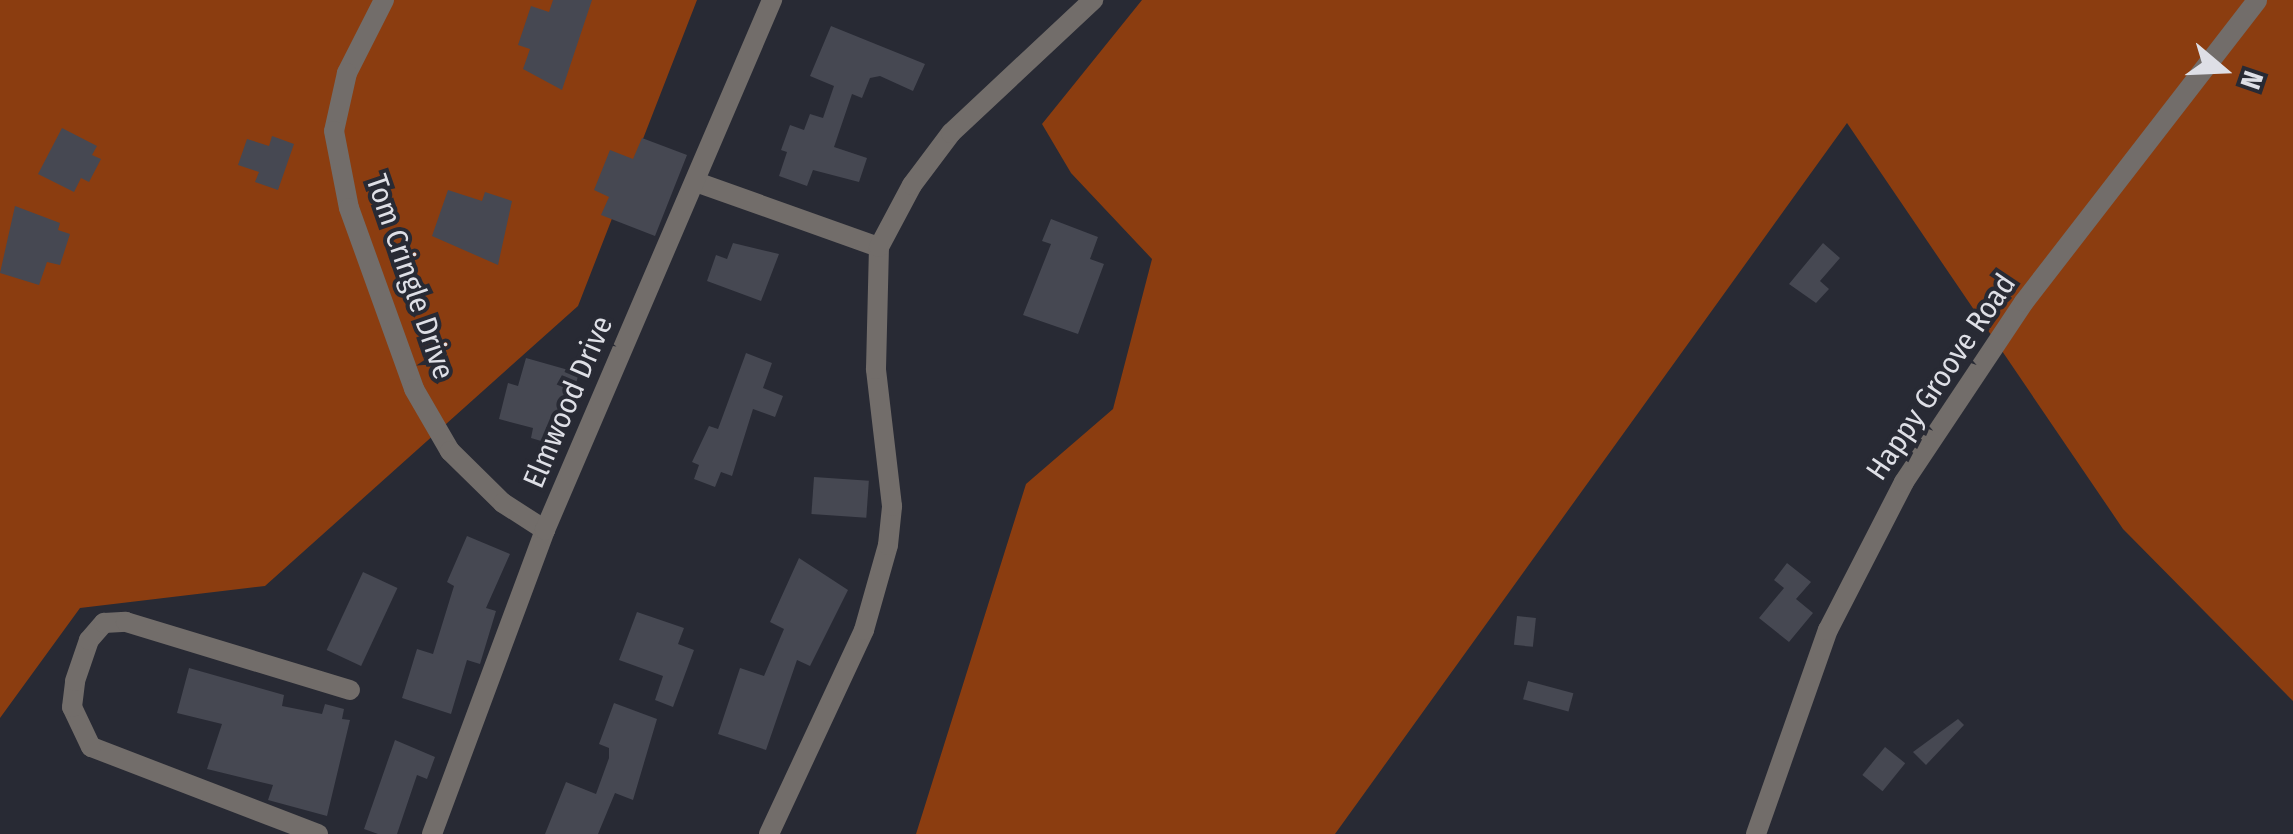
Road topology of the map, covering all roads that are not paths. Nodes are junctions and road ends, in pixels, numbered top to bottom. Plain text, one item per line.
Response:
1 (384, 0) edge
2 (772, 0) edge
3 (1094, 0) edge
4 (2257, 0) edge
5 (696, 182) junction
6 (879, 247) junction
7 (545, 530) junction
8 (350, 690) dead end
9 (318, 834) edge
10 (432, 834) edge
11 (769, 834) edge
12 (1756, 834) edge

1 - 7 street, Tom Cringle Drive
2 - 5 street, Elmwood Drive
3 - 6 street
4 - 12 street, Happy Groove Road
5 - 6 street
5 - 7 street, Elmwood Drive
6 - 11 street
7 - 10 street, Elmwood Drive
8 - 9 street

